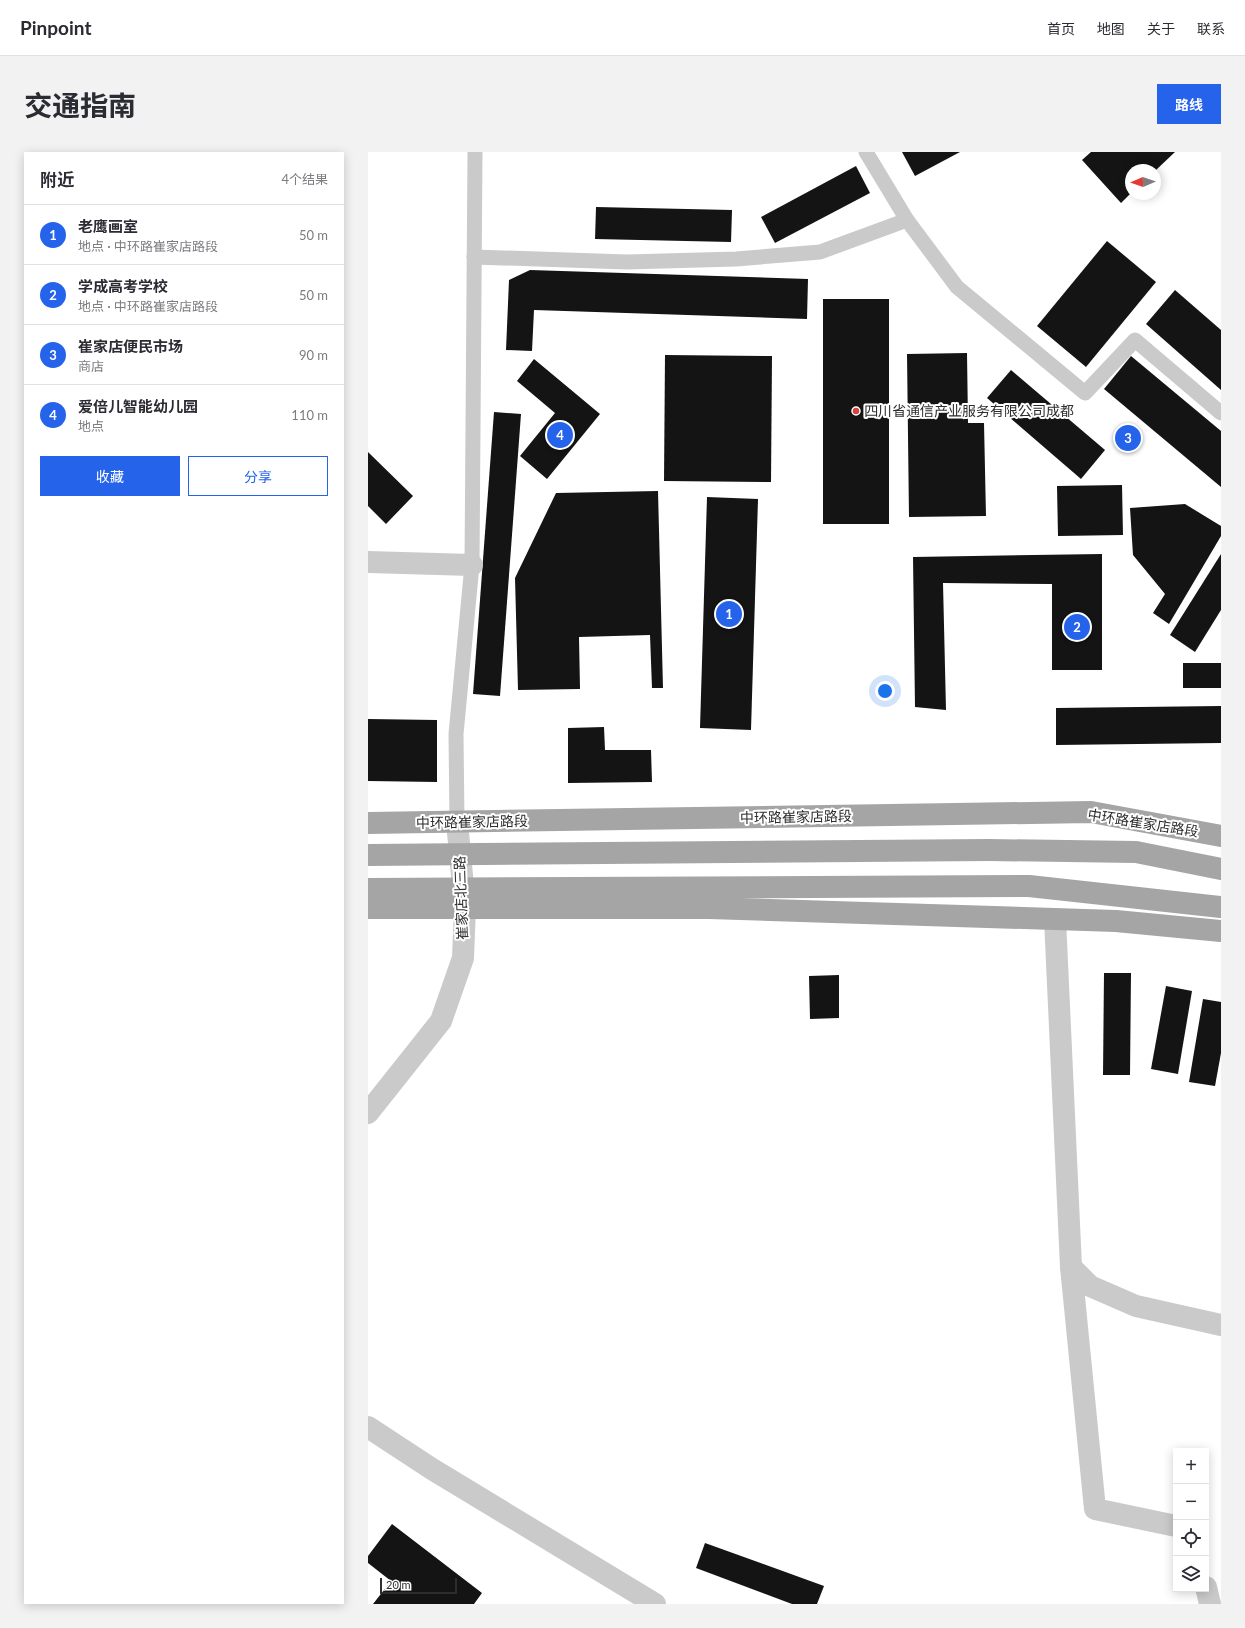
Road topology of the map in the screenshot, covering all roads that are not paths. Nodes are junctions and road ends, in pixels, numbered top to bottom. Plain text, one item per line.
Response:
1 (475, 152) edge
2 (866, 152) edge
3 (907, 220) junction
4 (474, 257) junction
5 (1221, 413) edge
6 (368, 562) edge
7 (472, 565) junction
8 (457, 822) junction
9 (368, 823) edge
10 (1221, 836) edge
11 (368, 855) edge
12 (1221, 869) edge
13 (368, 889) edge
14 (465, 907) junction
15 (1221, 907) edge
16 (368, 908) edge
17 (1055, 919) junction
18 (1221, 931) edge
19 (368, 1113) edge
20 (1071, 1267) junction
21 (1221, 1325) edge
22 (368, 1427) edge
23 (1173, 1525) edge
24 (1207, 1592) edge
25 (655, 1604) edge
26 (1210, 1604) edge

1 - 4 lane
2 - 3 lane
3 - 4 lane
3 - 5 lane
4 - 7 lane
6 - 7 street
7 - 8 lane
8 - 9 main road, 中环路崔家店路段
8 - 10 main road, 中环路崔家店路段
8 - 14 street, 崔家店北三路
11 - 12 main road, bridge
13 - 15 main road, bridge
14 - 16 main road
14 - 17 main road
14 - 19 street, 崔家店北三路
17 - 18 main road
17 - 20 street
20 - 21 street
20 - 23 street
22 - 25 street
24 - 26 street

